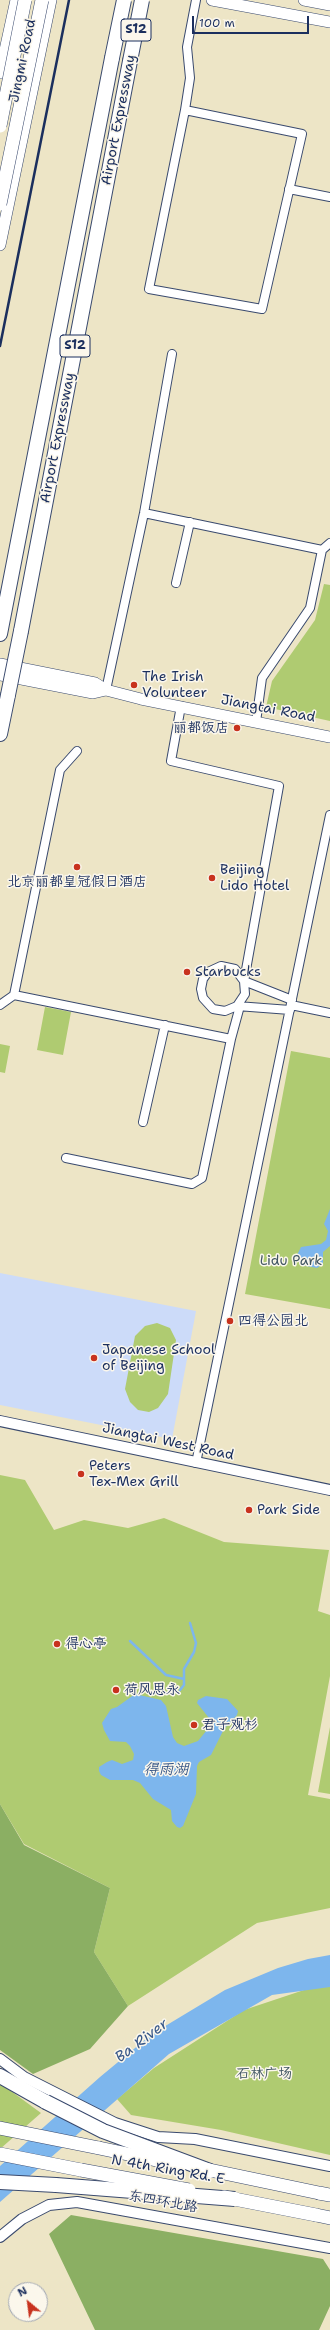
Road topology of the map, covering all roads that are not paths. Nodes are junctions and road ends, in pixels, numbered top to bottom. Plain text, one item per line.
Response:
1 (16, 0) edge
2 (25, 0) edge
3 (42, 0) edge
4 (51, 0) edge
5 (124, 0) edge
6 (142, 0) edge
7 (196, 0) edge
8 (212, 0) edge
9 (304, 0) edge
10 (330, 5) edge
11 (330, 22) edge
12 (0, 73) edge
13 (185, 110) junction
14 (0, 126) edge
15 (289, 189) junction
16 (330, 196) edge
17 (0, 204) edge
18 (0, 245) edge
19 (172, 354) dead end
20 (144, 513) junction
21 (190, 522) junction
22 (330, 543) edge
23 (322, 550) junction
24 (176, 583) dead end
25 (1, 630) edge
26 (0, 664) edge
27 (0, 675) edge
28 (106, 690) junction
29 (181, 706) junction
30 (256, 722) junction
31 (0, 734) edge
32 (330, 737) edge
33 (77, 750) dead end
34 (330, 815) edge
35 (244, 981) junction
36 (14, 995) junction
37 (0, 1005) edge
38 (291, 1005) junction
39 (239, 1006) junction
40 (330, 1013) edge
41 (165, 1025) junction
42 (231, 1039) junction
43 (143, 1122) dead end
44 (66, 1158) dead end
45 (0, 1421) edge
46 (196, 1463) junction
47 (330, 1490) edge
48 (0, 2059) edge
49 (0, 2076) edge
50 (51, 2098) junction
51 (0, 2128) edge
52 (0, 2154) edge
53 (330, 2166) edge
54 (210, 2171) junction
55 (0, 2182) edge
56 (330, 2195) edge
57 (235, 2199) junction
58 (330, 2218) edge
59 (0, 2237) edge
60 (327, 2246) edge

1 - 12 main road, Jingmi Road
2 - 14 highway, bridge
3 - 17 highway, bridge
4 - 18 main road, Jingmi Road
5 - 25 highway, Airport Expressway / S12, bridge
6 - 31 highway, Airport Expressway / S12, bridge
7 - 13 street
8 - 11 main road
9 - 10 main road
13 - 15 street
13 - 15 street
15 - 16 street
19 - 20 street
20 - 21 street
20 - 28 street
21 - 23 street
21 - 24 street
22 - 23 street
23 - 30 street
26 - 28 main road, Jiangtai Road
27 - 28 main road, Jiangtai Road
28 - 29 main road, Jiangtai Road
29 - 30 main road, Jiangtai Road
29 - 35 street
30 - 32 main road, Jiangtai Road
33 - 36 street
34 - 38 street
35 - 38 street
35 - 39 street
35 - 39 street
36 - 37 street
36 - 41 street
38 - 39 street
38 - 40 street
38 - 46 street
39 - 42 street
41 - 42 street
41 - 43 street
42 - 44 street
45 - 46 street, Jiangtai West Road
46 - 47 street, Jiangtai West Road
48 - 50 street
49 - 50 highway
50 - 53 street
50 - 54 highway, bridge
51 - 54 highway, bridge
52 - 57 highway, N 4th Ring Rd. E, bridge
54 - 56 highway, bridge
55 - 57 highway, bridge
57 - 58 highway, N 4th Ring Rd. E, bridge
59 - 60 street, 东四环北路

